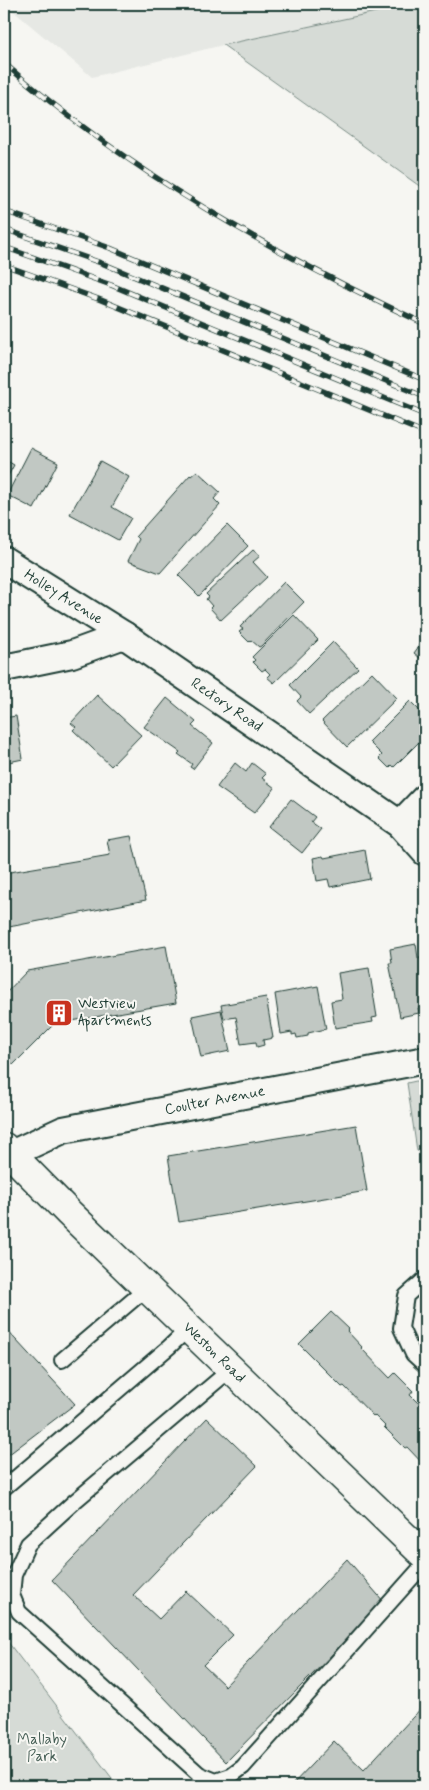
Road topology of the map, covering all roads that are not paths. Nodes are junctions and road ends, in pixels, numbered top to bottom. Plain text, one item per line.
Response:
1 (4, 560) edge
2 (124, 635) junction
3 (4, 668) edge
4 (425, 798) edge
5 (400, 824) junction
6 (425, 852) edge
7 (425, 1060) edge
8 (6, 1154) edge
9 (425, 1279) edge
10 (147, 1288) junction
11 (188, 1328) junction
12 (62, 1360) dead end
13 (425, 1365) edge
14 (231, 1368) junction
15 (4, 1488) edge
16 (425, 1556) edge
17 (425, 1563) edge

1 - 2 street, Holley Avenue
2 - 3 street
2 - 5 street, Rectory Road
4 - 5 street
5 - 6 street, Rectory Road
7 - 8 street, Coulter Avenue
8 - 10 main road, Weston Road
9 - 13 lane
10 - 11 main road, Weston Road
10 - 12 lane
11 - 14 main road, Weston Road
11 - 15 lane
14 - 16 main road, Weston Road
14 - 17 lane

